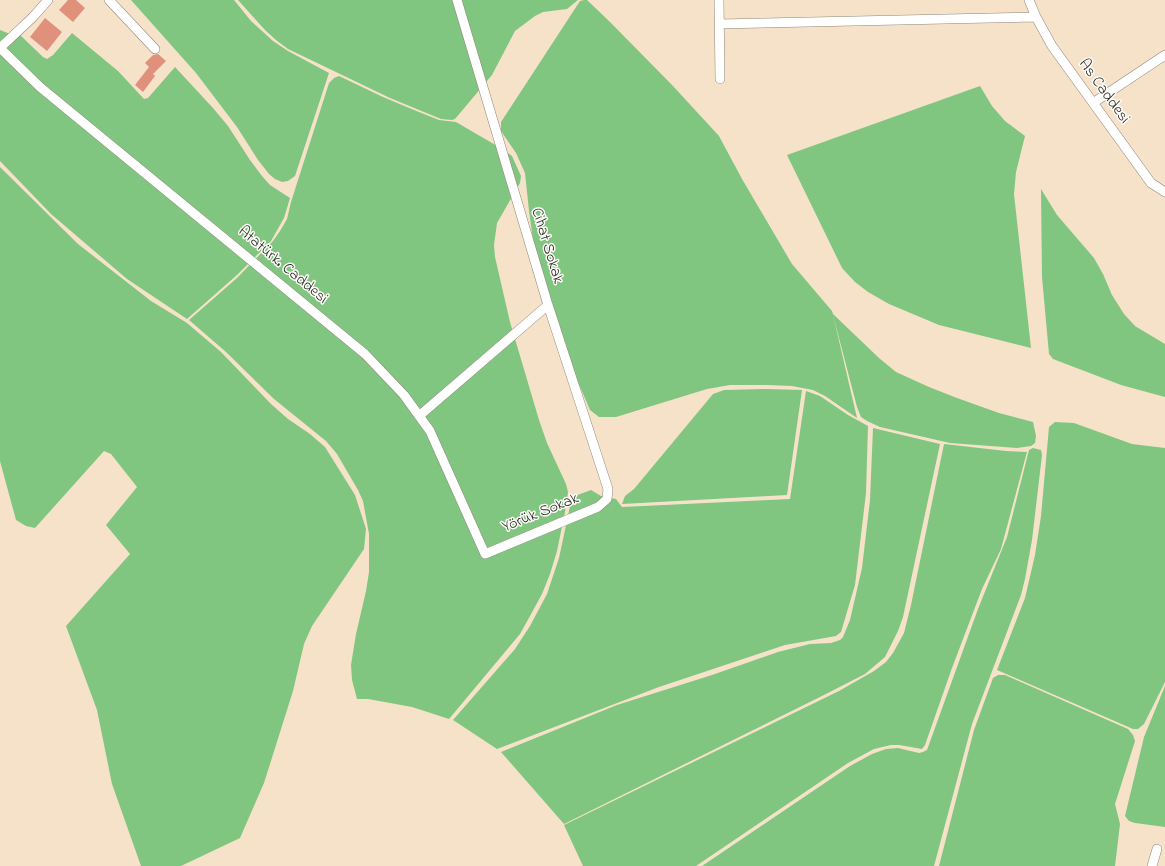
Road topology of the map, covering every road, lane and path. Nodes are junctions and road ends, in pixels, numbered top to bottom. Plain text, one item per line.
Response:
1 (48, 0) edge
2 (108, 0) edge
3 (457, 0) edge
4 (719, 0) edge
5 (1029, 0) edge
6 (1036, 16) junction
7 (719, 24) junction
8 (0, 48) edge
9 (155, 49) dead end
10 (1165, 55) edge
11 (720, 79) dead end
12 (1093, 103) junction
13 (1165, 192) edge
14 (548, 305) junction
15 (419, 416) junction
16 (607, 500) joint
17 (485, 554) joint
18 (1157, 849) dead end
19 (1152, 866) edge

1 - 8 street
2 - 9 street
3 - 14 street, Cihat Sokak
4 - 7 street
5 - 6 street, As Caddesi
6 - 7 street
6 - 12 street, As Caddesi
7 - 11 street
8 - 15 street, Atatürk. Caddesi
10 - 12 street
12 - 13 street, As Caddesi
14 - 15 street
14 - 16 street, Cihat Sokak
15 - 17 street, Atatürk. Caddesi
16 - 17 street, Yörük Sokak
18 - 19 street

